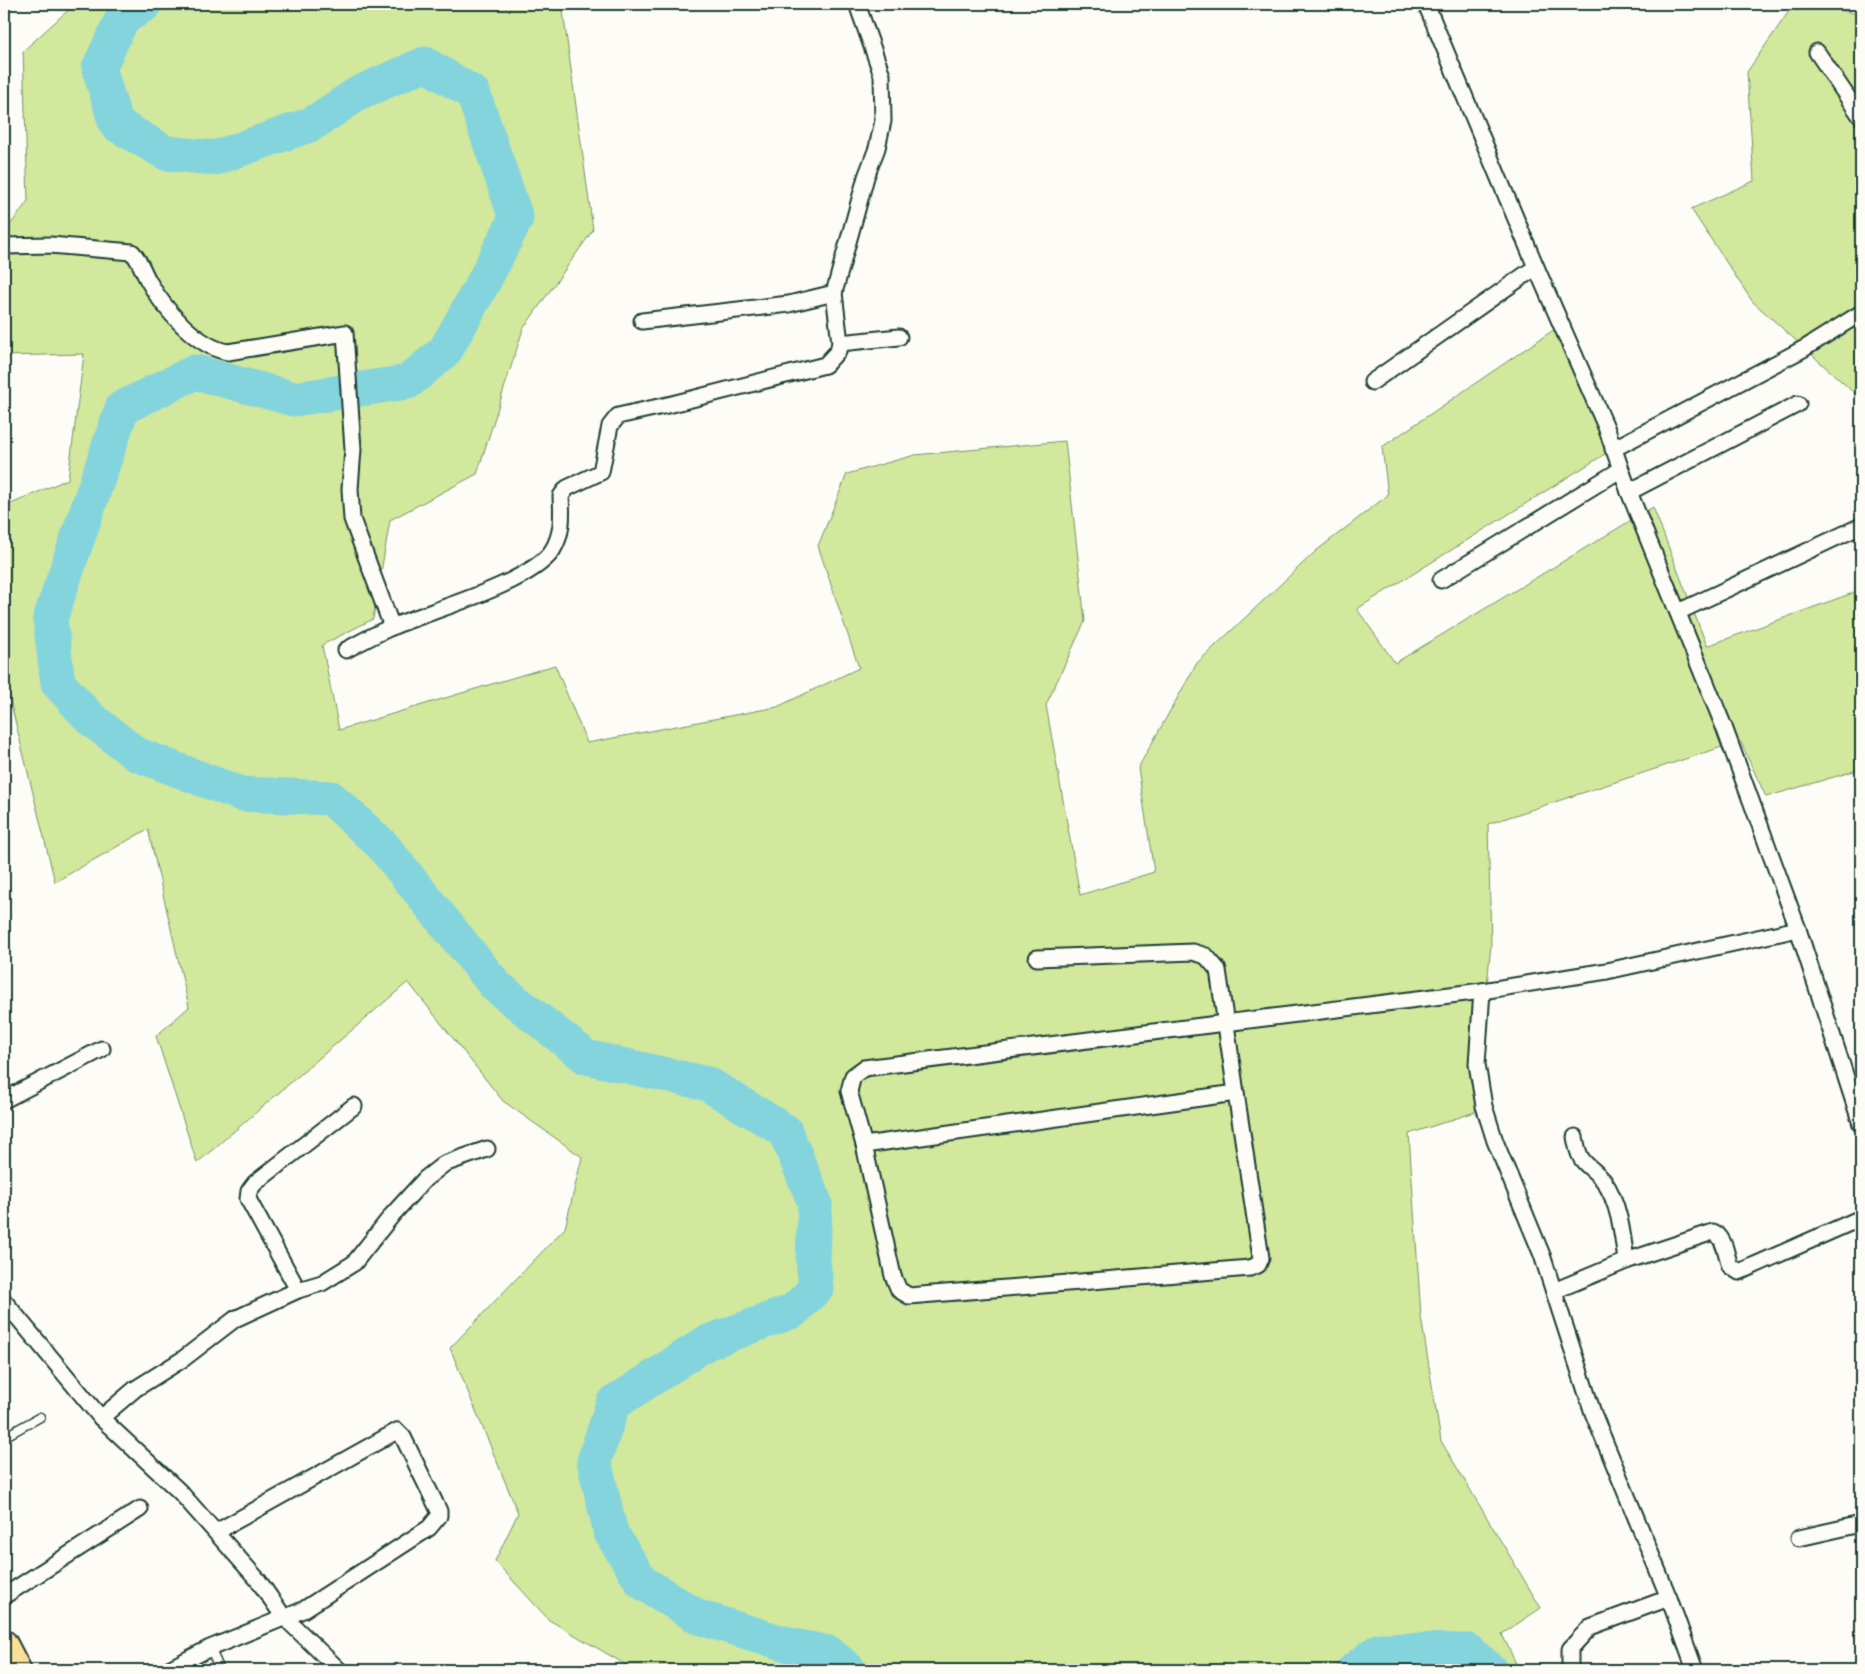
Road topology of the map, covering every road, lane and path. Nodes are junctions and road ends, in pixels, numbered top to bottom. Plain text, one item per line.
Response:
1 (857, 4) edge
2 (1426, 4) edge
3 (1817, 52) dead end
4 (1861, 117) edge
5 (4, 246) edge
6 (1536, 267) junction
7 (834, 293) junction
8 (1861, 313) edge
9 (642, 321) dead end
10 (899, 337) dead end
11 (840, 343) junction
12 (1372, 382) dead end
13 (1798, 404) dead end
14 (1613, 449) junction
15 (1620, 470) junction
16 (1629, 492) junction
17 (1861, 526) edge
18 (1441, 580) dead end
19 (1678, 612) junction
20 (392, 627) junction
21 (346, 650) dead end
22 (1798, 928) junction
23 (1036, 958) dead end
24 (1482, 990) junction
25 (1226, 1023) junction
26 (102, 1049) dead end
27 (1236, 1093) junction
28 (4, 1100) edge
29 (354, 1106) dead end
30 (1861, 1124) edge
31 (1575, 1137) dead end
32 (864, 1145) junction
33 (487, 1149) dead end
34 (1861, 1218) edge
35 (1626, 1261) junction
36 (298, 1290) junction
37 (1554, 1291) junction
38 (4, 1301) edge
39 (40, 1417) dead end
40 (102, 1418) junction
41 (4, 1437) edge
42 (140, 1509) dead end
43 (1861, 1524) edge
44 (216, 1532) junction
45 (1800, 1538) dead end
46 (4, 1596) edge
47 (1669, 1598) junction
48 (283, 1616) junction
49 (4, 1643) edge
50 (210, 1648) junction
51 (333, 1668) edge
52 (18, 1670) edge
53 (167, 1670) edge
54 (220, 1670) edge
55 (1570, 1670) edge
56 (1695, 1670) edge

1 - 7 street
2 - 6 street
3 - 4 street
5 - 20 street
6 - 12 street
6 - 14 street
7 - 9 street
7 - 11 street
8 - 14 street
10 - 11 street
11 - 20 street
13 - 16 street
14 - 15 street
15 - 16 street
15 - 18 street
16 - 19 street
17 - 19 street
19 - 22 street
20 - 21 street
22 - 24 street
22 - 30 street
23 - 25 street
24 - 25 street
24 - 37 street
25 - 27 street
25 - 32 street
26 - 28 street
27 - 32 street
27 - 32 street
29 - 36 street
31 - 35 street
33 - 36 street
34 - 35 street
35 - 37 street
36 - 40 street
37 - 47 street
38 - 40 street
39 - 41 lane
40 - 44 street
42 - 46 street
43 - 45 street
44 - 48 street
44 - 48 street
47 - 55 street
47 - 56 street
48 - 50 street
48 - 51 street
49 - 52 main road
50 - 53 street
50 - 54 lane

